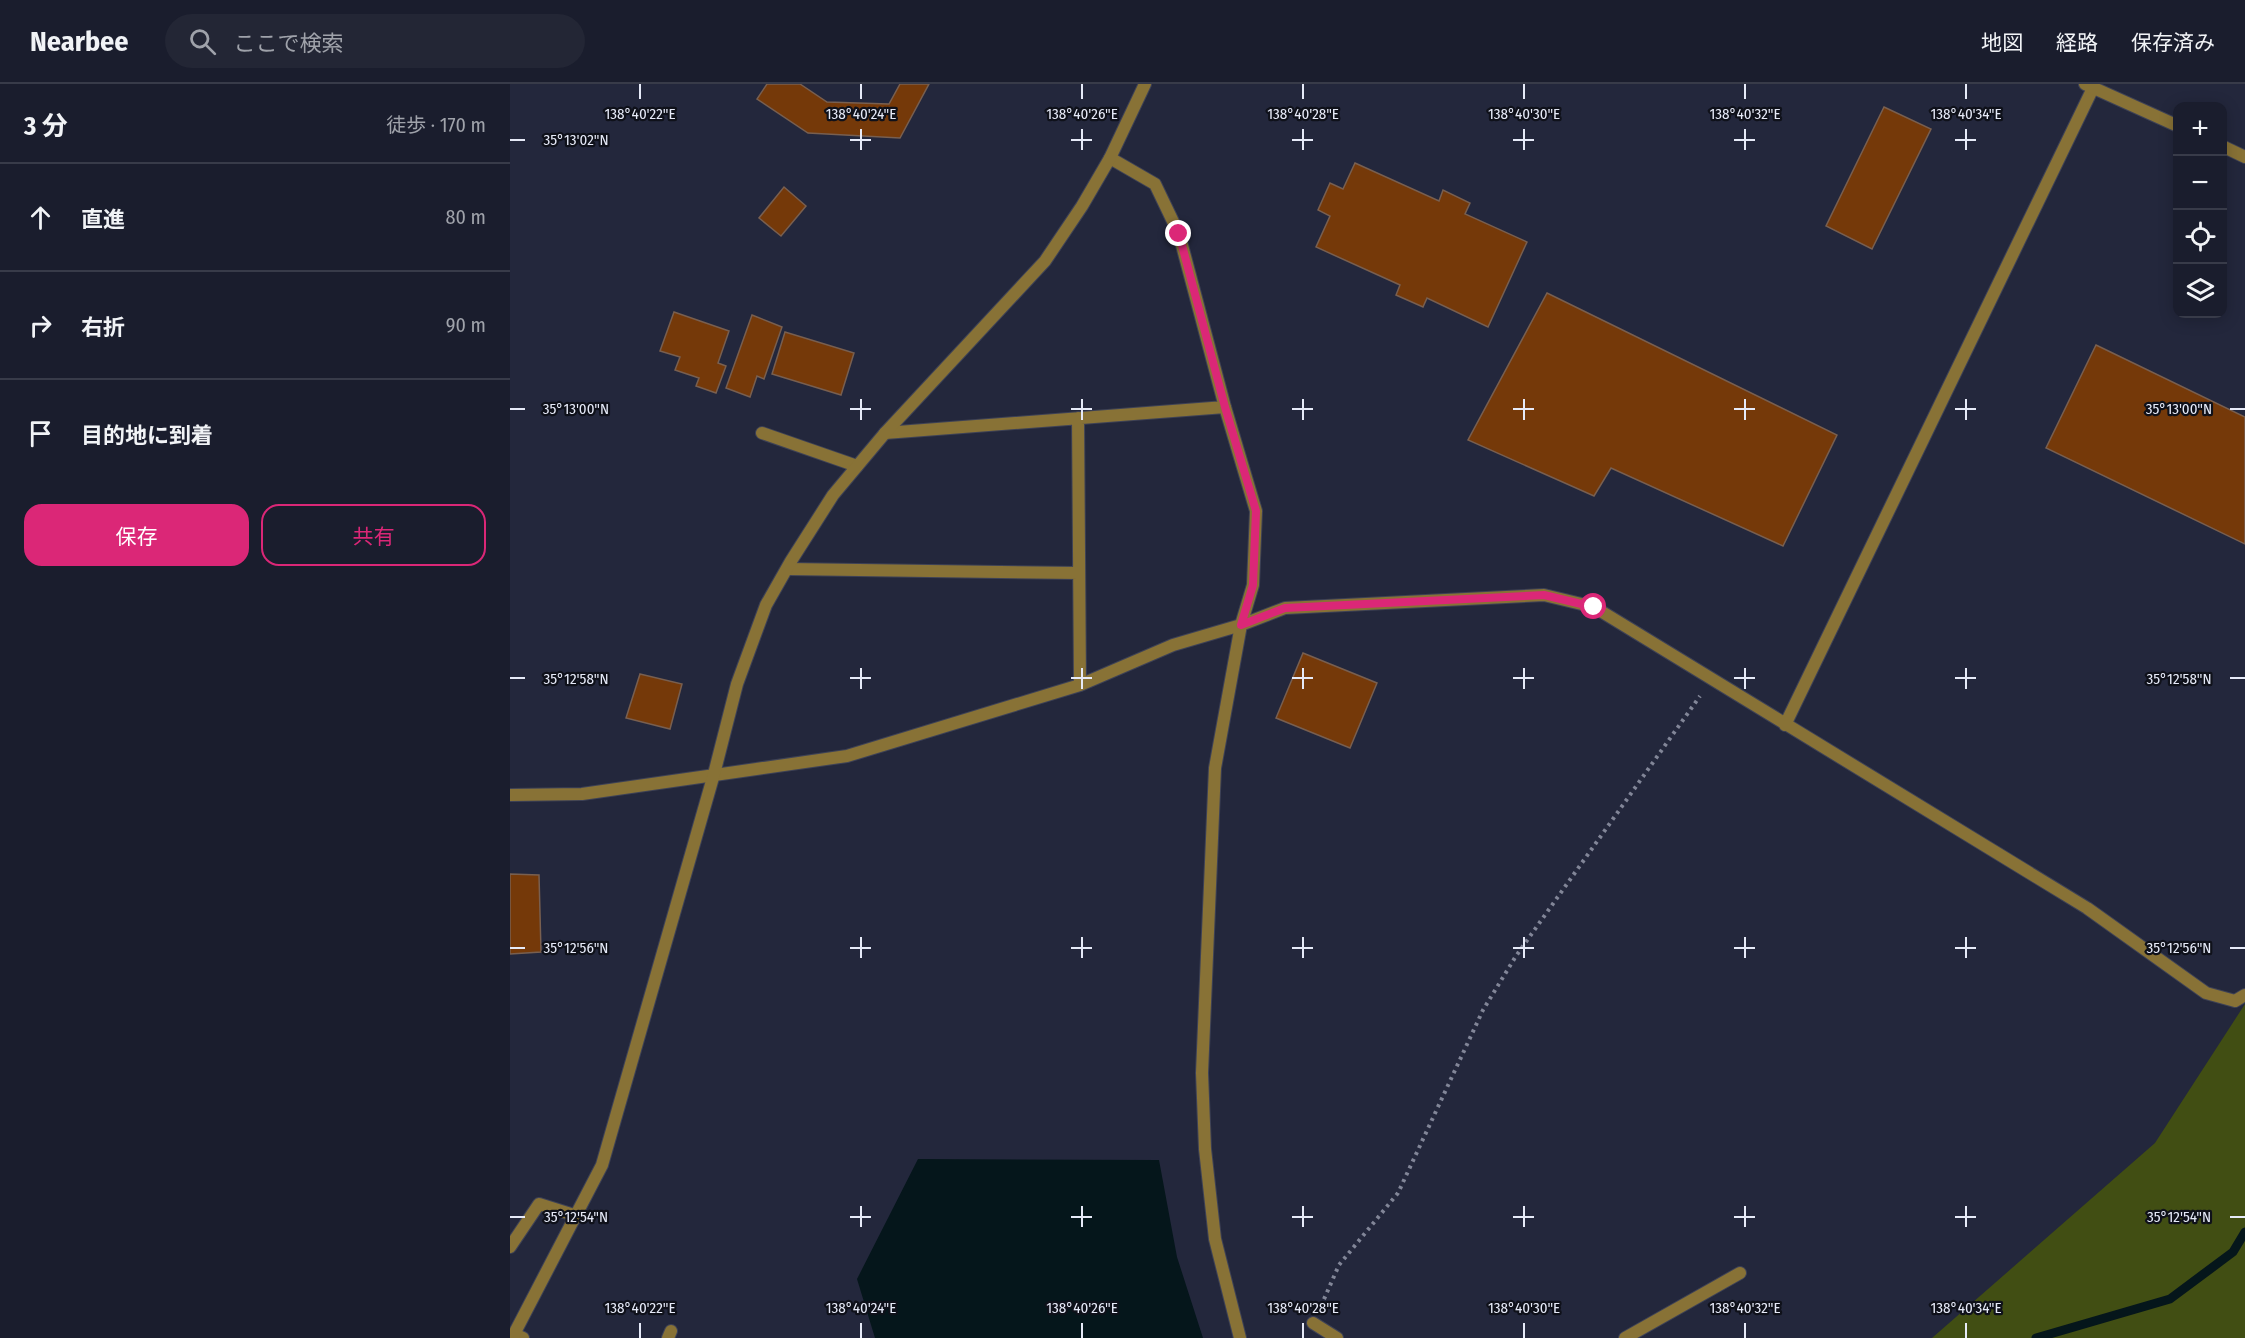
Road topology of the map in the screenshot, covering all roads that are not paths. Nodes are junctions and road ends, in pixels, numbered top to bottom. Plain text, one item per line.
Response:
1 (1145, 84) edge
2 (2089, 86) edge
3 (2173, 124) edge
4 (2227, 147) edge
5 (2244, 153) edge
6 (1110, 158) junction
7 (1225, 407) junction
8 (1078, 418) junction
9 (762, 433) dead end
10 (885, 433) junction
11 (857, 466) junction
12 (787, 569) junction
13 (1079, 573) junction
14 (1241, 625) junction
15 (1080, 685) junction
16 (1785, 725) junction
17 (714, 774) junction
18 (510, 795) edge
19 (2245, 995) edge
20 (577, 1216) junction
21 (510, 1247) edge
22 (1740, 1273) dead end
23 (1313, 1323) road end
24 (516, 1337) edge
25 (1240, 1338) edge
26 (1337, 1338) edge
27 (1625, 1338) edge

1 - 6 street
2 - 3 street
2 - 16 street
4 - 5 street
6 - 7 street
6 - 10 street
7 - 8 street
7 - 14 street
8 - 10 street
8 - 13 street
9 - 11 street
10 - 11 street
11 - 12 street
12 - 13 street
12 - 17 street
13 - 15 street
14 - 15 street
14 - 16 street
14 - 25 street
15 - 17 street
16 - 19 street
17 - 18 street
17 - 20 street
20 - 21 street
20 - 24 street
22 - 27 street
23 - 26 street

